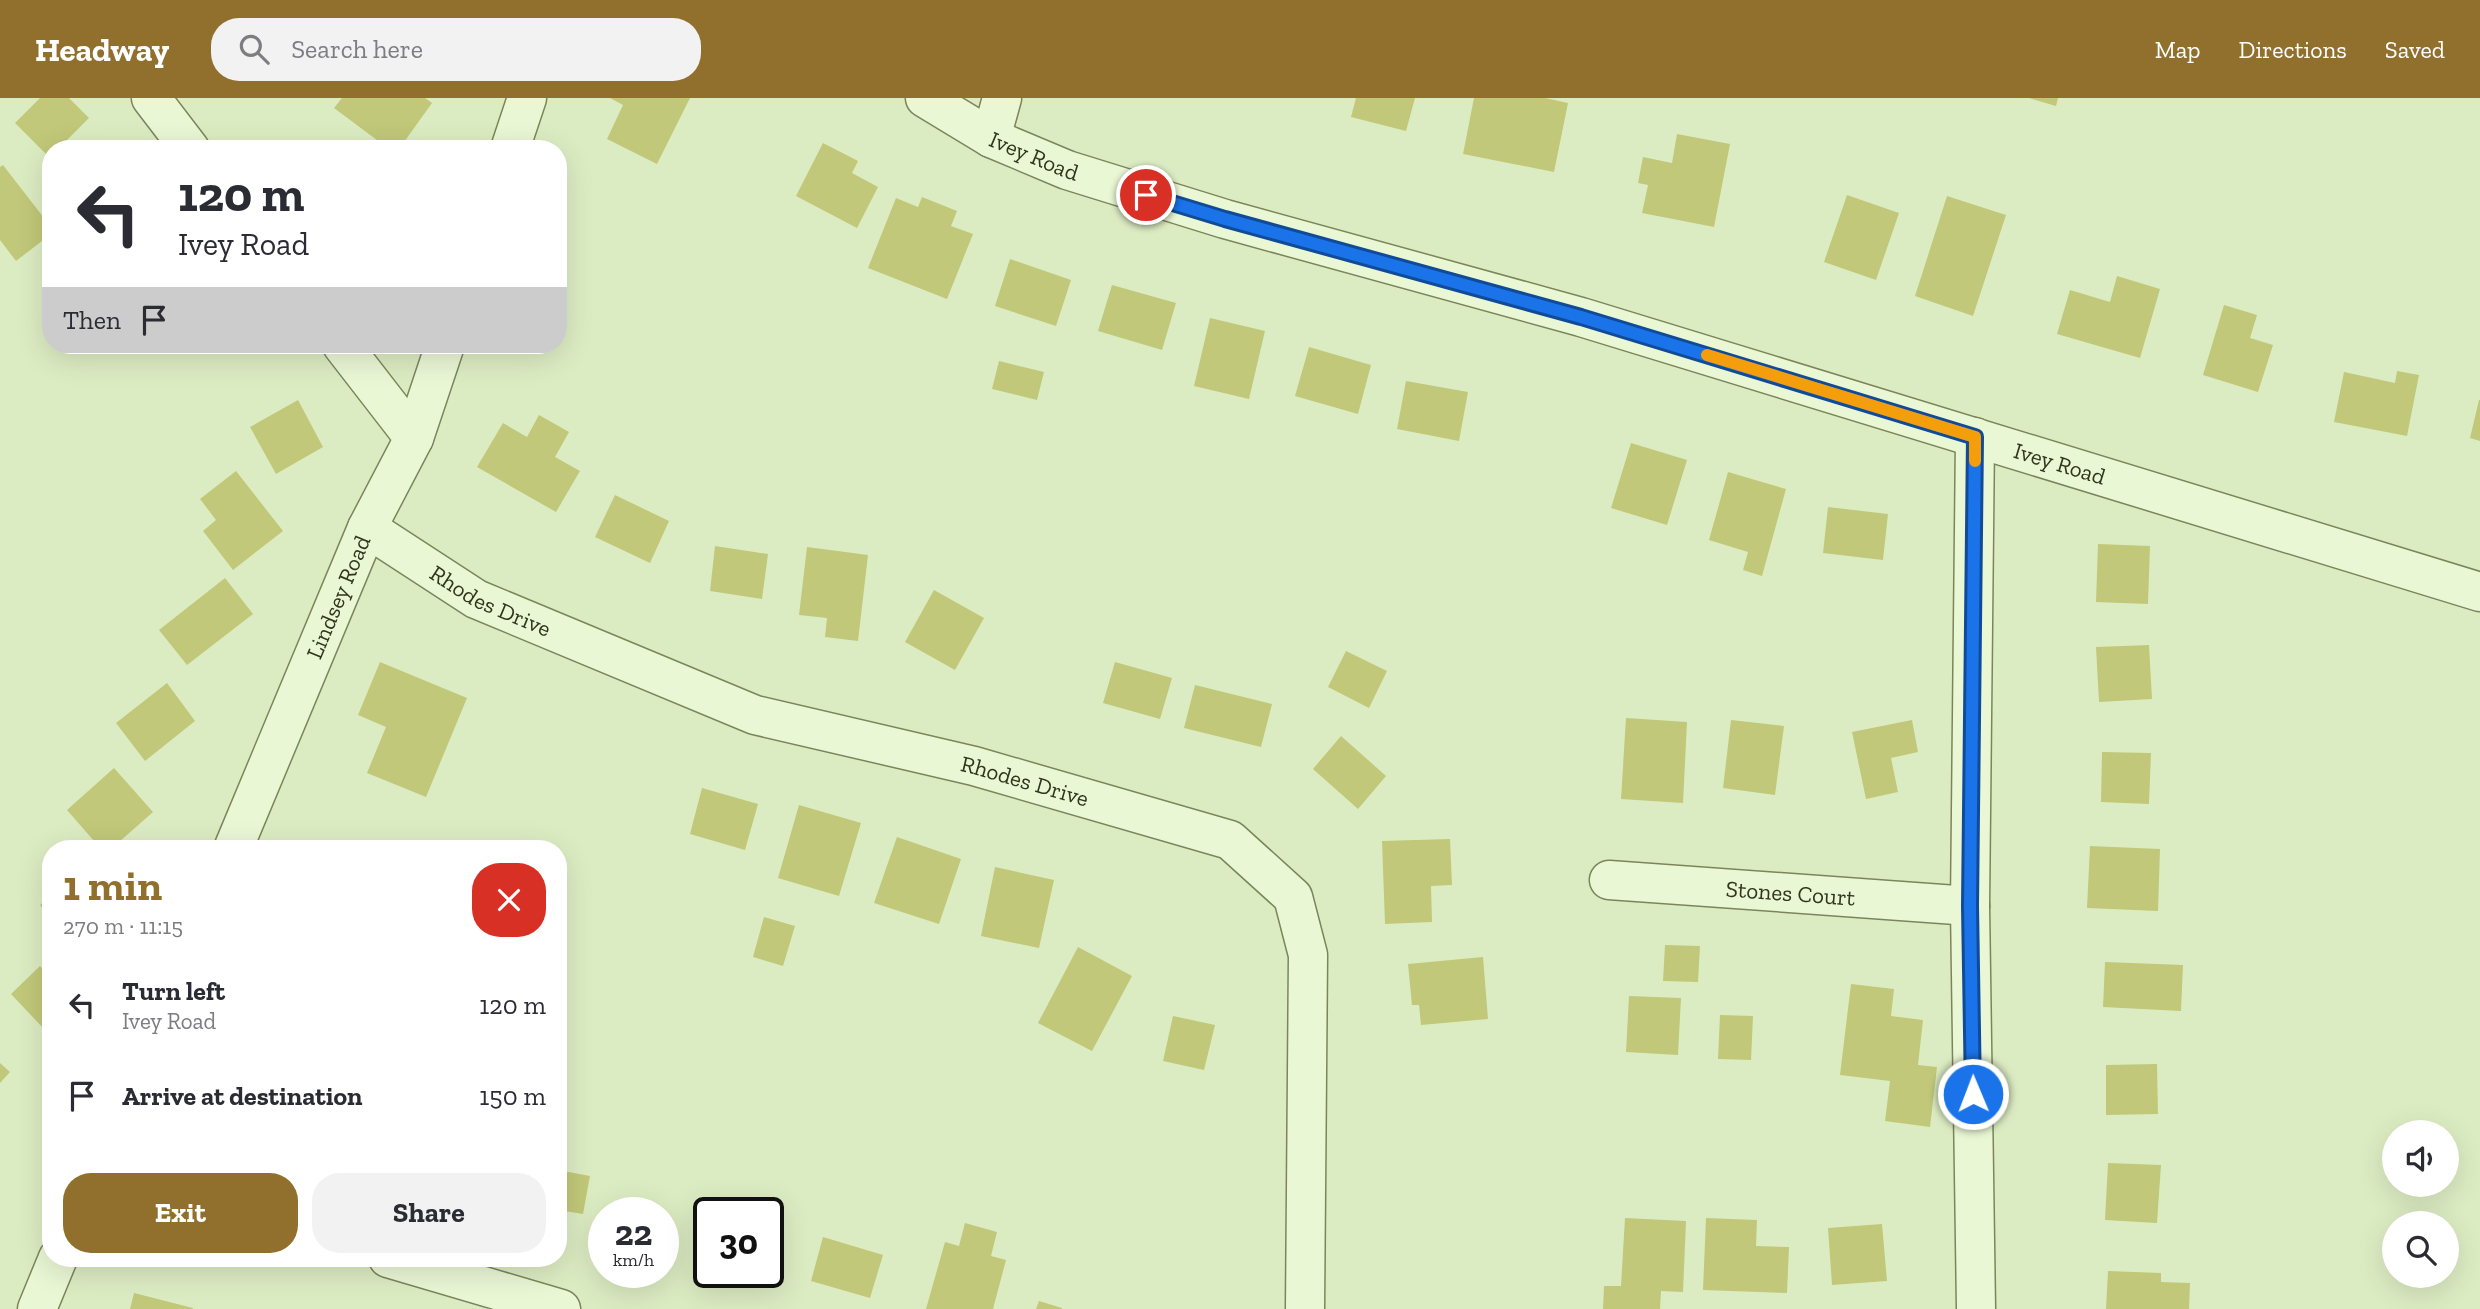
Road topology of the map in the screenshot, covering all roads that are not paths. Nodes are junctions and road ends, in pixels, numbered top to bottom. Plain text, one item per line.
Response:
1 (151, 98) edge
2 (527, 98) edge
3 (925, 98) edge
4 (1002, 98) edge
5 (990, 138) junction
6 (183, 140) edge
7 (513, 140) edge
8 (349, 354) edge
9 (442, 354) edge
10 (1975, 437) junction
11 (414, 438) junction
12 (367, 528) junction
13 (2480, 592) edge
14 (237, 840) edge
15 (1609, 880) dead end
16 (1970, 906) junction
17 (54, 1267) edge
18 (419, 1267) edge
19 (37, 1309) edge
20 (561, 1309) edge
21 (1305, 1309) edge
22 (1976, 1309) edge

1 - 6 street
2 - 7 street
3 - 5 street, Ivey Road
4 - 5 street
5 - 10 street, Ivey Road
8 - 11 street
9 - 11 street, Lindsey Road
10 - 13 street, Ivey Road
10 - 16 street
11 - 12 street, Lindsey Road
12 - 14 street, Lindsey Road
12 - 21 street, Rhodes Drive
15 - 16 street, Stones Court
16 - 22 street
17 - 19 street
18 - 20 street

